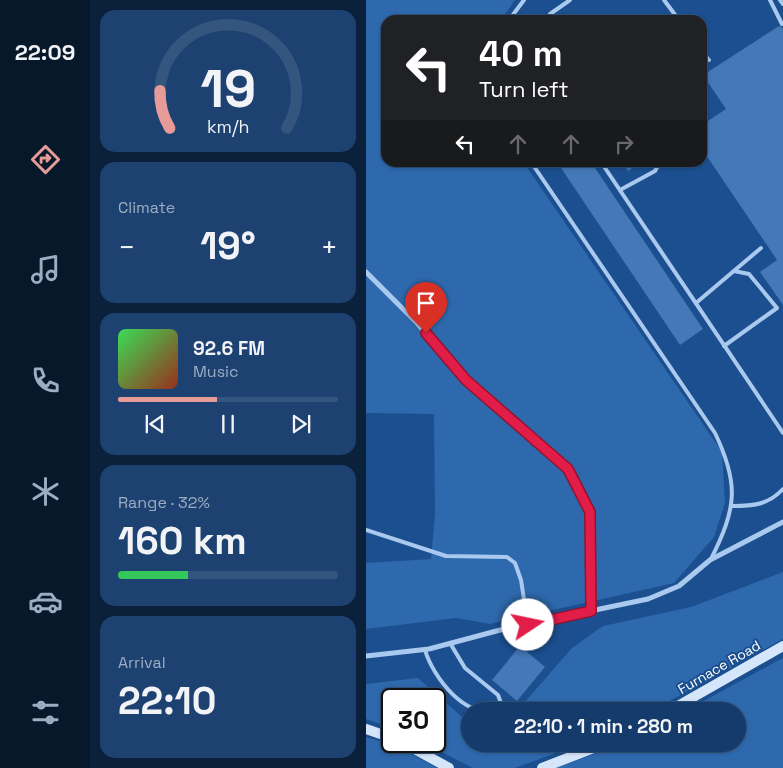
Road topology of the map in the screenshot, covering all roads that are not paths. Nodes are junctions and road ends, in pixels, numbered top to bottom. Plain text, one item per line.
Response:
1 (524, 0) edge
2 (570, 0) edge
3 (664, 0) edge
4 (770, 0) edge
5 (780, 0) edge
6 (783, 4) edge
7 (513, 15) edge
8 (549, 15) edge
9 (675, 15) edge
10 (782, 24) edge
11 (707, 58) edge
12 (709, 60) dead end
13 (534, 167) edge
14 (604, 167) edge
15 (657, 167) edge
16 (620, 190) junction
17 (761, 248) dead end
18 (734, 271) junction
19 (366, 272) edge
20 (696, 303) junction
21 (724, 346) junction
22 (783, 433) edge
23 (783, 489) edge
24 (732, 506) junction
25 (783, 522) edge
26 (366, 530) edge
27 (710, 560) junction
28 (591, 611) junction
29 (528, 625) junction
30 (450, 643) junction
31 (783, 646) edge
32 (425, 650) junction
33 (366, 656) edge
34 (685, 702) edge
35 (366, 729) edge
36 (381, 734) edge
37 (583, 752) edge
38 (422, 753) edge
39 (449, 768) edge
40 (542, 768) edge

1 - 7 lane
2 - 8 lane
3 - 9 lane
4 - 10 lane
5 - 6 lane
11 - 12 lane
13 - 24 lane
14 - 16 lane
15 - 16 lane
16 - 20 lane
17 - 18 lane
18 - 20 lane
18 - 21 lane
19 - 28 street
20 - 21 lane
21 - 22 lane
23 - 24 lane
24 - 27 lane
25 - 27 street
26 - 29 lane
27 - 28 street
28 - 29 street
29 - 30 street
30 - 32 street
30 - 32 lane
31 - 34 main road, Furnace Road
32 - 33 street
35 - 36 main road
37 - 40 main road
38 - 39 main road

